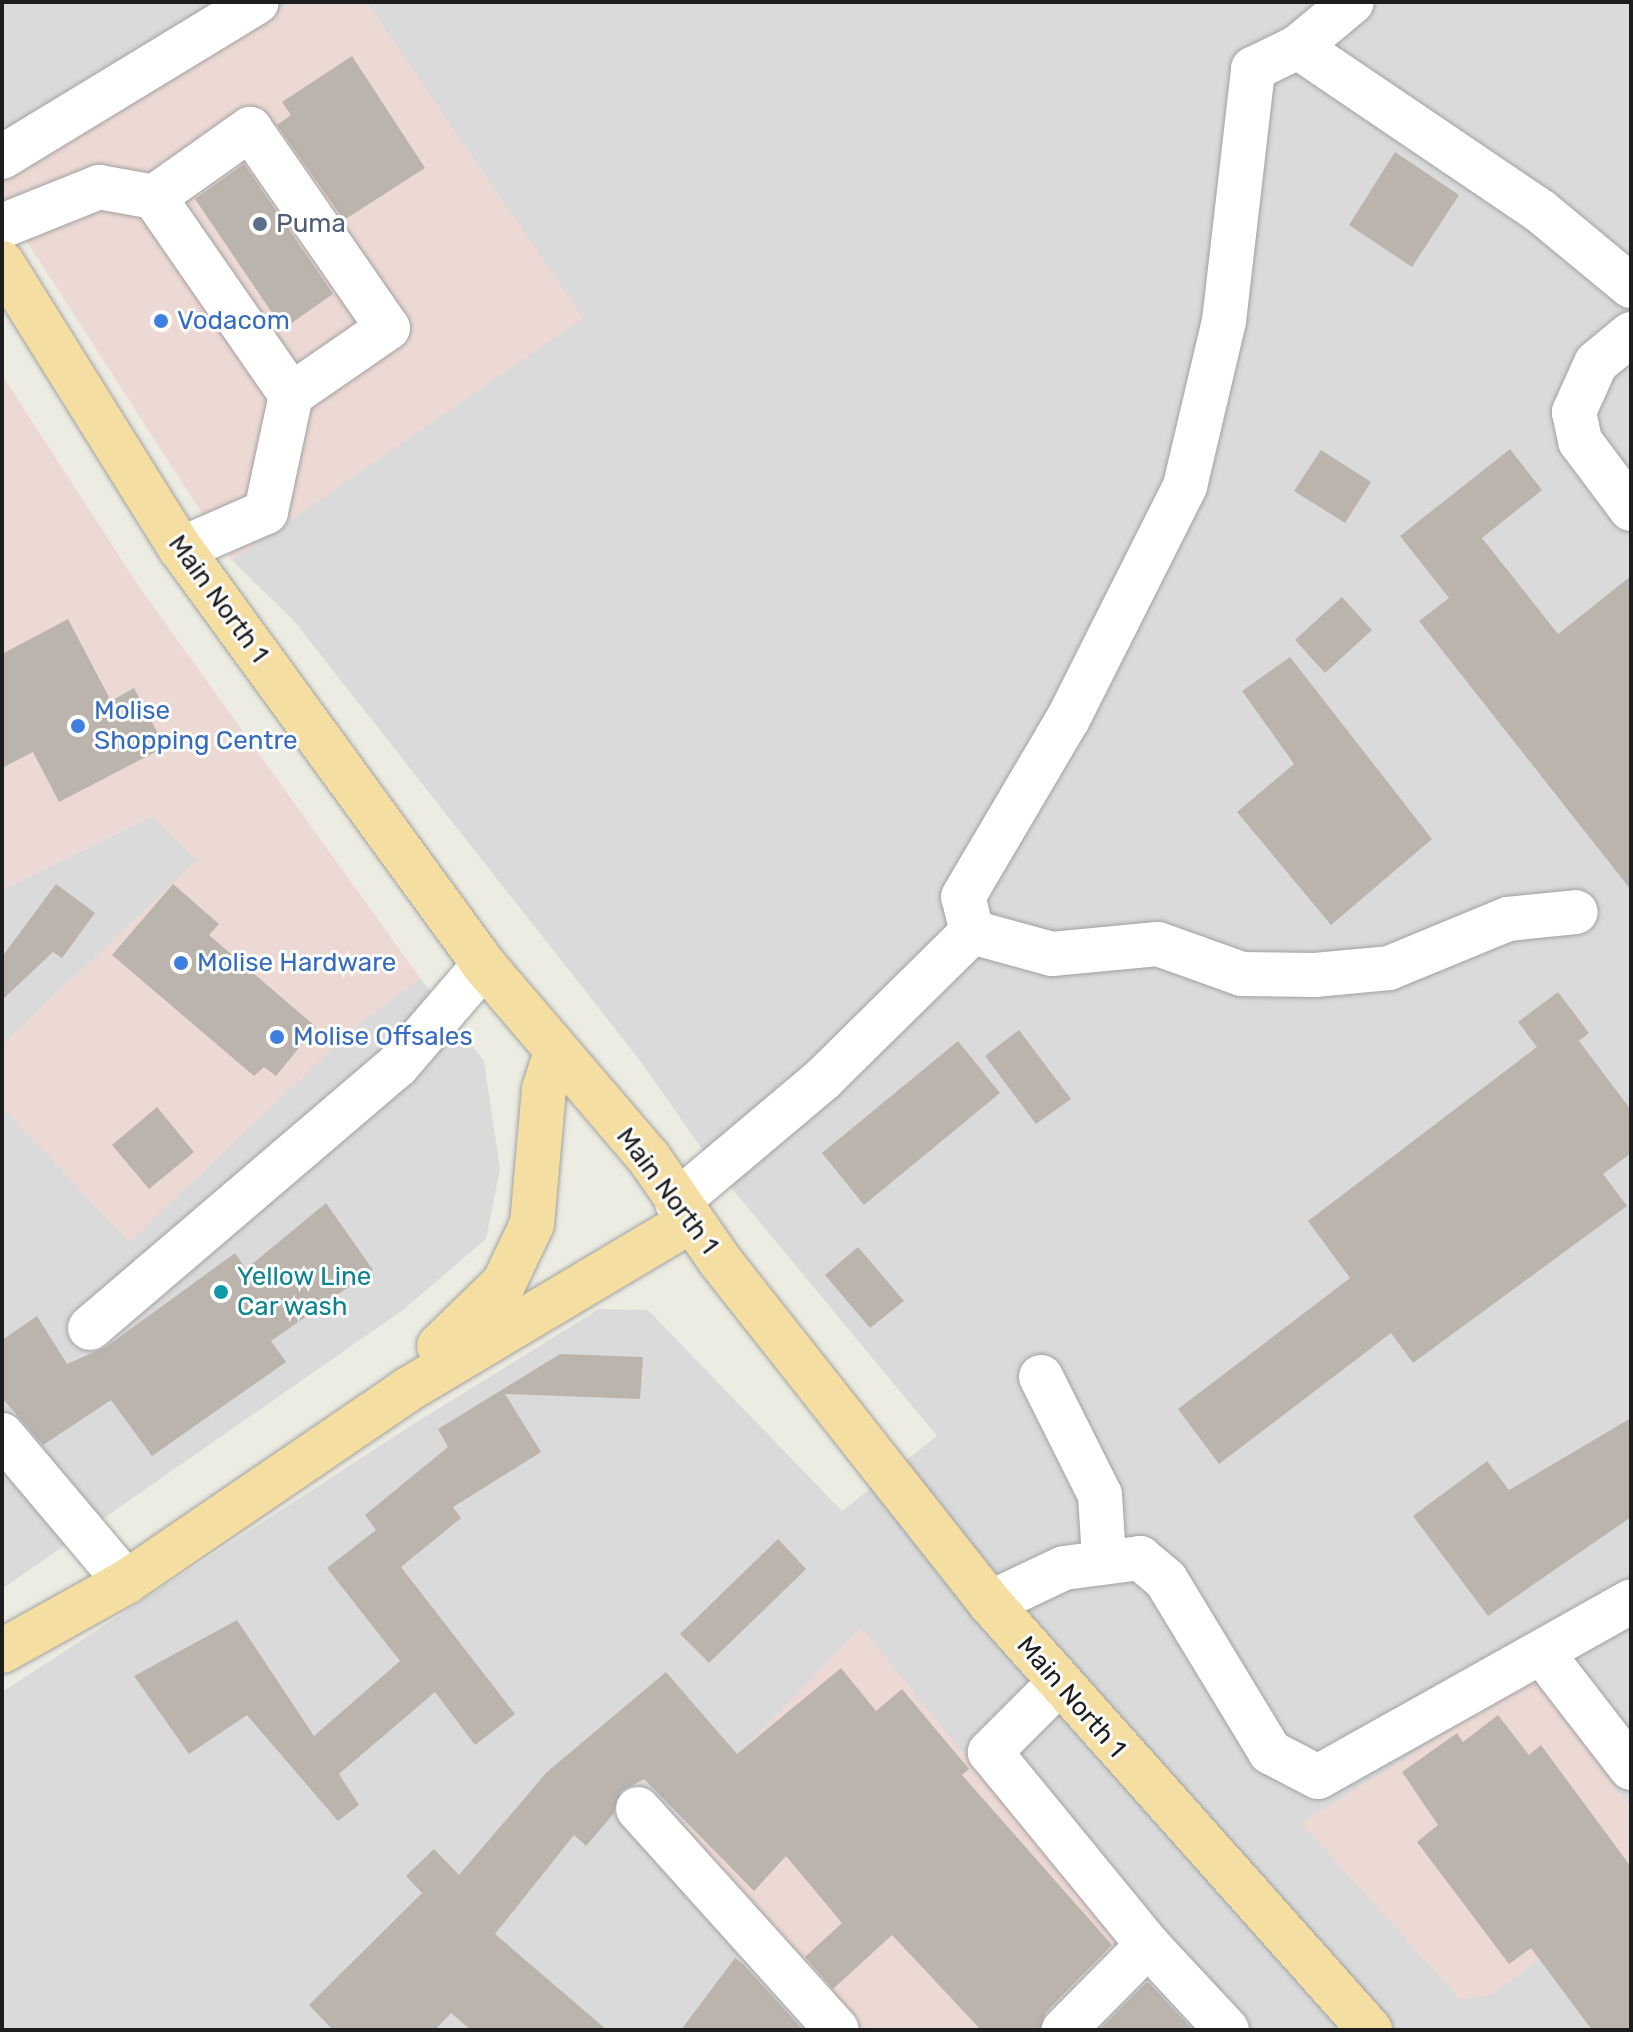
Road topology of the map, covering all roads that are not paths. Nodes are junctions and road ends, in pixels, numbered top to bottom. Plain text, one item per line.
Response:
1 (257, 2) edge
2 (1352, 2) edge
3 (1298, 47) junction
4 (2, 157) edge
5 (154, 197) junction
6 (2, 226) edge
7 (2, 263) edge
8 (1631, 286) edge
9 (1631, 334) edge
10 (291, 395) junction
11 (1631, 509) edge
12 (181, 549) junction
13 (1576, 912) dead end
14 (972, 932) junction
15 (484, 965) junction
16 (555, 1055) junction
17 (684, 1212) junction
18 (90, 1328) dead end
19 (1041, 1377) dead end
20 (407, 1390) junction
21 (2, 1435) edge
22 (1104, 1559) junction
23 (126, 1582) junction
24 (1631, 1601) edge
25 (990, 1603) junction
26 (2, 1651) edge
27 (1543, 1654) junction
28 (1059, 1683) junction
29 (1631, 1768) edge
30 (638, 1809) dead end
31 (1148, 1945) junction
32 (837, 2030) edge
33 (1064, 2030) edge
34 (1227, 2030) edge
35 (1370, 2030) edge

1 - 4 street
2 - 3 street
3 - 8 street
3 - 14 street
5 - 6 street
5 - 10 street
5 - 10 street
7 - 12 main road, Main North 1
9 - 11 street
10 - 12 street
12 - 15 main road, Main North 1
13 - 14 street
14 - 17 street
15 - 16 main road, Main North 1
15 - 18 street
16 - 17 main road, Main North 1
16 - 20 main road
17 - 20 main road
17 - 25 main road, Main North 1
19 - 22 street
20 - 23 main road
21 - 23 street
22 - 25 street
22 - 27 street
23 - 26 main road
24 - 27 street
25 - 28 main road, Main North 1
27 - 29 street
28 - 31 street
28 - 35 main road, Main North 1
30 - 32 street
31 - 33 street
31 - 34 street

